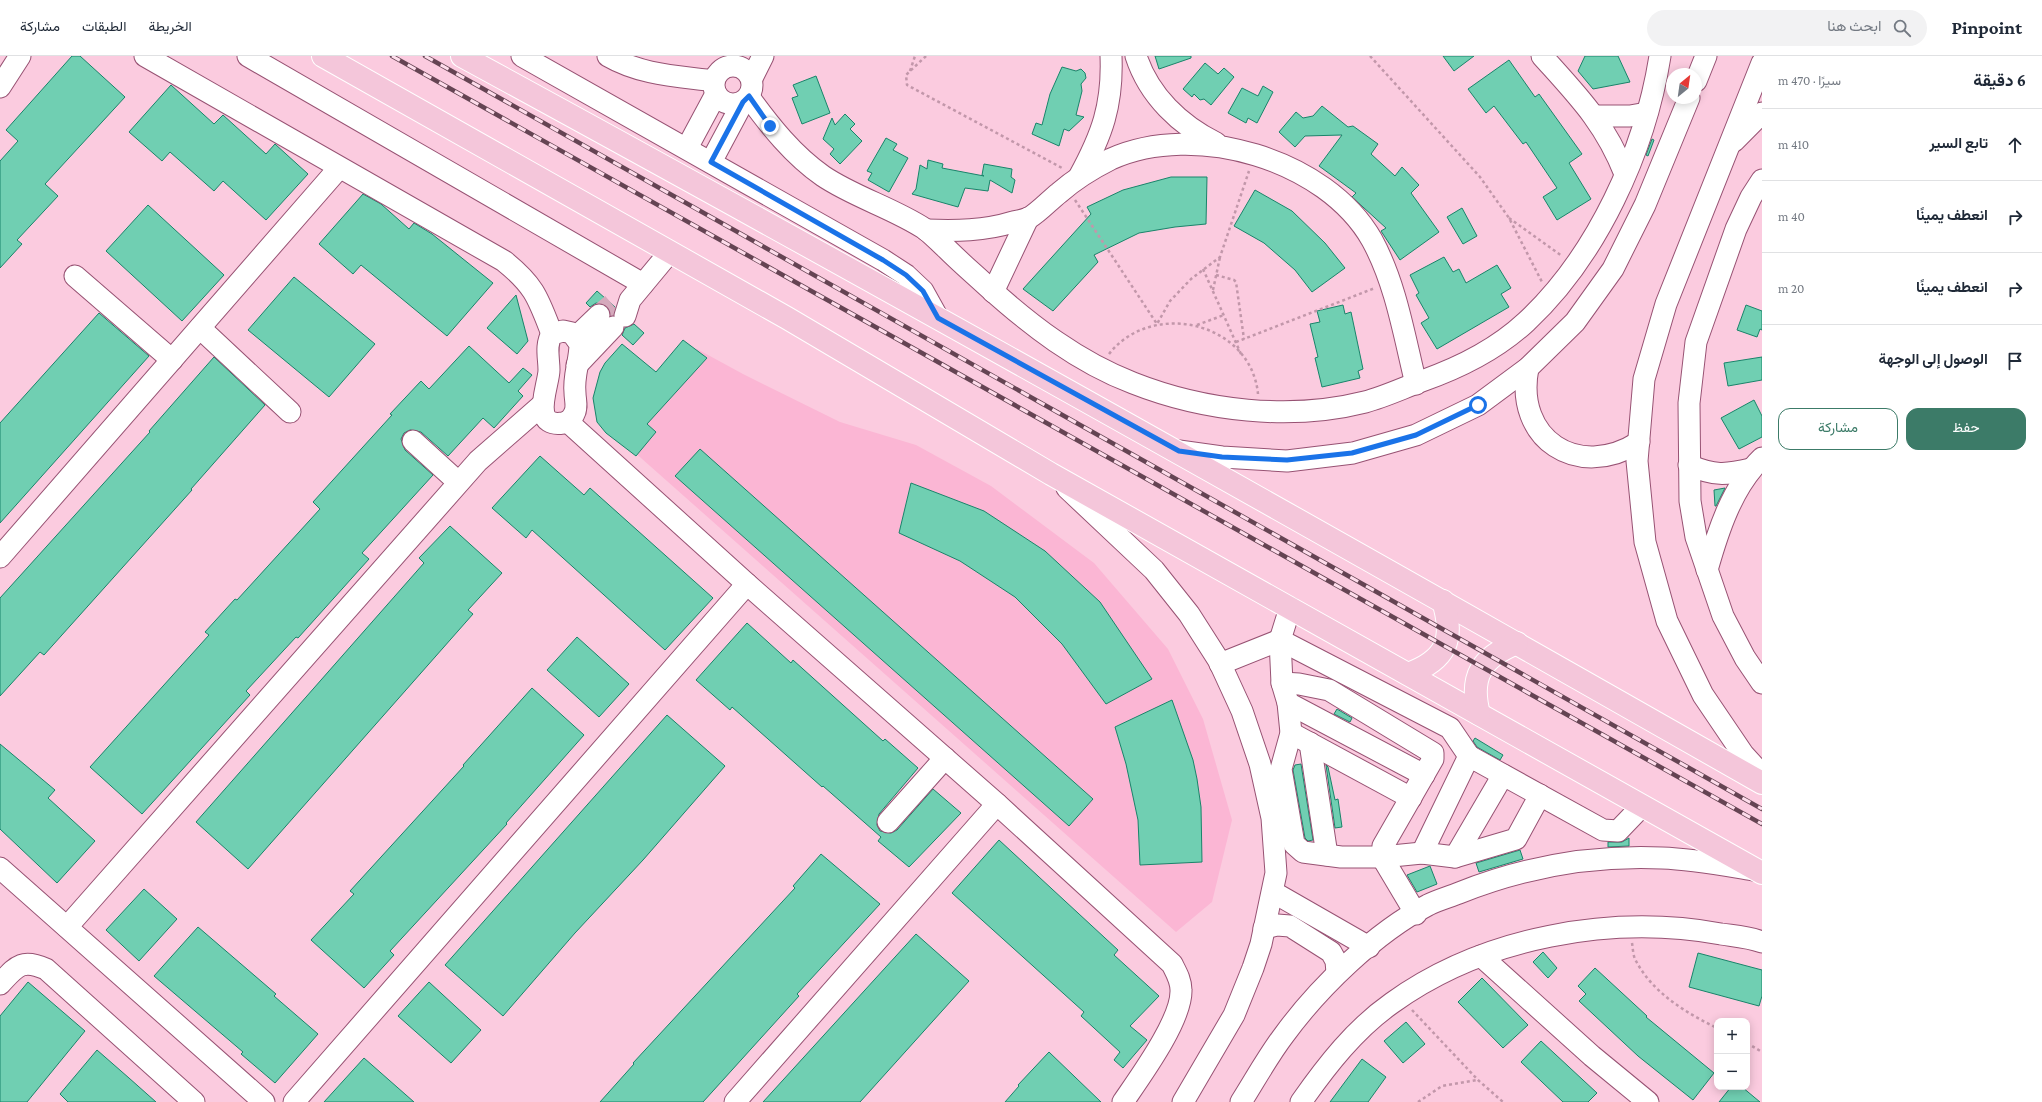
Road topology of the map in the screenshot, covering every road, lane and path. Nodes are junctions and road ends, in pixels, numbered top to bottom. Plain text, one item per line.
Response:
1 (20, 56) edge
2 (145, 56) edge
3 (248, 56) edge
4 (323, 56) edge
5 (462, 56) edge
6 (522, 56) edge
7 (608, 56) edge
8 (763, 56) edge
9 (915, 56) edge
10 (926, 56) edge
11 (1111, 56) edge
12 (1136, 56) edge
13 (1370, 56) edge
14 (1542, 56) edge
15 (1660, 56) edge
16 (733, 61) edge
17 (1762, 63) edge
18 (909, 72) junction
19 (0, 87) edge
20 (715, 88) junction
21 (748, 92) junction
22 (1687, 104) edge
23 (1647, 113) junction
24 (1762, 113) edge
25 (1594, 116) junction
26 (1729, 145) junction
27 (1224, 146) junction
28 (687, 148) junction
29 (1254, 155) junction
30 (711, 162) junction
31 (339, 168) junction
32 (1625, 174) junction
33 (1762, 180) edge
34 (1073, 182) junction
35 (1028, 218) junction
36 (1509, 218) junction
37 (926, 230) junction
38 (669, 253) junction
39 (1220, 257) junction
40 (1575, 265) junction
41 (1203, 269) junction
42 (1216, 275) junction
43 (75, 276) dead end
44 (1391, 282) junction
45 (643, 284) junction
46 (1213, 290) junction
47 (993, 292) junction
48 (1549, 297) junction
49 (616, 312) junction
50 (1224, 315) junction
51 (938, 318) junction
52 (1157, 324) junction
53 (1197, 325) junction
54 (200, 328) junction
55 (552, 334) junction
56 (576, 337) junction
57 (1244, 339) junction
58 (1236, 342) junction
59 (1243, 357) junction
60 (172, 360) junction
61 (577, 365) junction
62 (1100, 368) junction
63 (1528, 368) junction
64 (1416, 384) junction
65 (542, 405) junction
66 (1259, 410) junction
67 (290, 412) dead end
68 (568, 422) junction
69 (413, 441) dead end
70 (1638, 442) junction
71 (1179, 451) junction
72 (1757, 463) edge
73 (1689, 466) junction
74 (1051, 474) junction
75 (458, 482) junction
76 (1694, 528) junction
77 (1719, 531) junction
78 (0, 557) edge
79 (1707, 570) junction
80 (747, 584) junction
81 (1443, 601) junction
82 (1290, 608) junction
83 (1280, 640) junction
84 (1518, 644) junction
85 (1220, 664) junction
86 (1408, 674) junction
87 (1762, 683) edge
88 (1285, 693) junction
89 (1479, 714) junction
90 (1291, 733) junction
91 (1310, 743) junction
92 (1469, 756) junction
93 (945, 758) junction
94 (1424, 775) junction
95 (1503, 775) junction
96 (1762, 775) edge
97 (1762, 783) edge
98 (1540, 796) junction
99 (1411, 798) junction
100 (997, 804) junction
101 (1642, 806) junction
102 (888, 822) dead end
103 (1422, 853) junction
104 (1327, 855) junction
105 (1454, 856) junction
106 (1382, 857) junction
107 (0, 868) edge
108 (1760, 872) edge
109 (1273, 892) junction
110 (1416, 914) junction
111 (67, 927) junction
112 (1264, 928) junction
113 (1630, 928) junction
114 (1762, 942) edge
115 (1369, 947) junction
116 (1481, 956) junction
117 (1337, 973) junction
118 (0, 984) edge
119 (1400, 998) junction
120 (1714, 1027) edge
121 (1750, 1045) edge
122 (1762, 1052) edge
123 (1478, 1080) junction
124 (194, 1102) edge
125 (264, 1102) edge
126 (294, 1102) edge
127 (734, 1102) edge
128 (1123, 1102) edge
129 (1183, 1102) edge
130 (1241, 1102) edge
131 (1301, 1102) edge
132 (1418, 1102) edge
133 (1502, 1102) edge
134 (1648, 1102) edge

1 - 19 street
2 - 31 street
3 - 45 street
4 - 38 main road
5 - 51 main road
6 - 28 street
7 - 20 street
8 - 21 street
9 - 18 path
10 - 18 path
11 - 34 street
12 - 27 street
13 - 36 path
14 - 25 street
15 - 23 street
16 - 20 street
16 - 21 street
17 - 26 street
18 - 34 path
20 - 21 street
20 - 28 street
21 - 30 street
21 - 37 street
22 - 63 street
23 - 25 street
23 - 32 street
24 - 26 street
25 - 32 street
26 - 70 street
27 - 29 street
27 - 34 street
28 - 30 street
29 - 39 path
29 - 44 street
30 - 51 street
31 - 54 street
31 - 55 street
32 - 40 street
33 - 73 street
34 - 35 street
34 - 52 path
35 - 37 street
35 - 47 street
36 - 40 path
36 - 48 path
37 - 47 street
38 - 45 street
38 - 74 main road
39 - 41 path
39 - 42 path
40 - 48 street
41 - 46 path
41 - 52 path
42 - 46 path
42 - 57 path
43 - 60 street
44 - 57 path
44 - 64 street
45 - 49 street
46 - 50 path
47 - 62 street
48 - 64 street
49 - 56 street
49 - 61 street
50 - 53 path
50 - 58 path
51 - 71 main road
52 - 53 path
52 - 62 path
53 - 59 path
54 - 60 street
54 - 67 street
55 - 56 street
55 - 65 street
56 - 61 street
57 - 58 path
58 - 59 path
59 - 66 path
60 - 78 street
61 - 68 street
62 - 66 street
63 - 70 street
63 - 71 street
64 - 66 street
65 - 68 street
65 - 75 street
68 - 80 street
69 - 75 street
70 - 96 street
71 - 81 main road
72 - 73 street
72 - 77 street
73 - 76 street
74 - 82 main road
74 - 85 street
75 - 111 street
76 - 77 street
76 - 79 street
77 - 79 street
79 - 87 street
80 - 93 street
80 - 126 street
81 - 84 main road
81 - 86 main road
82 - 83 street
82 - 86 main road
83 - 85 street
83 - 88 street
83 - 92 street
84 - 89 main road
84 - 97 main road
85 - 109 street
86 - 89 main road
88 - 90 street
88 - 94 street
88 - 94 street
89 - 101 main road
90 - 91 street
90 - 104 street
91 - 99 street
91 - 104 street
92 - 95 street
92 - 103 street
93 - 100 street
93 - 102 street
94 - 99 street
95 - 98 street
95 - 105 street
98 - 101 street
98 - 105 street
99 - 106 street
100 - 127 street
100 - 128 street
101 - 108 main road
103 - 105 street
103 - 106 street
104 - 106 street
106 - 110 street
107 - 111 street
108 - 110 street
109 - 112 street
109 - 115 street
110 - 115 street
111 - 125 street
112 - 117 street
112 - 129 street
113 - 114 street
113 - 116 street
113 - 120 path
115 - 117 street
116 - 119 street
116 - 134 street
117 - 130 street
118 - 124 street
119 - 123 path
119 - 131 street
121 - 122 path
123 - 132 path
123 - 133 path

